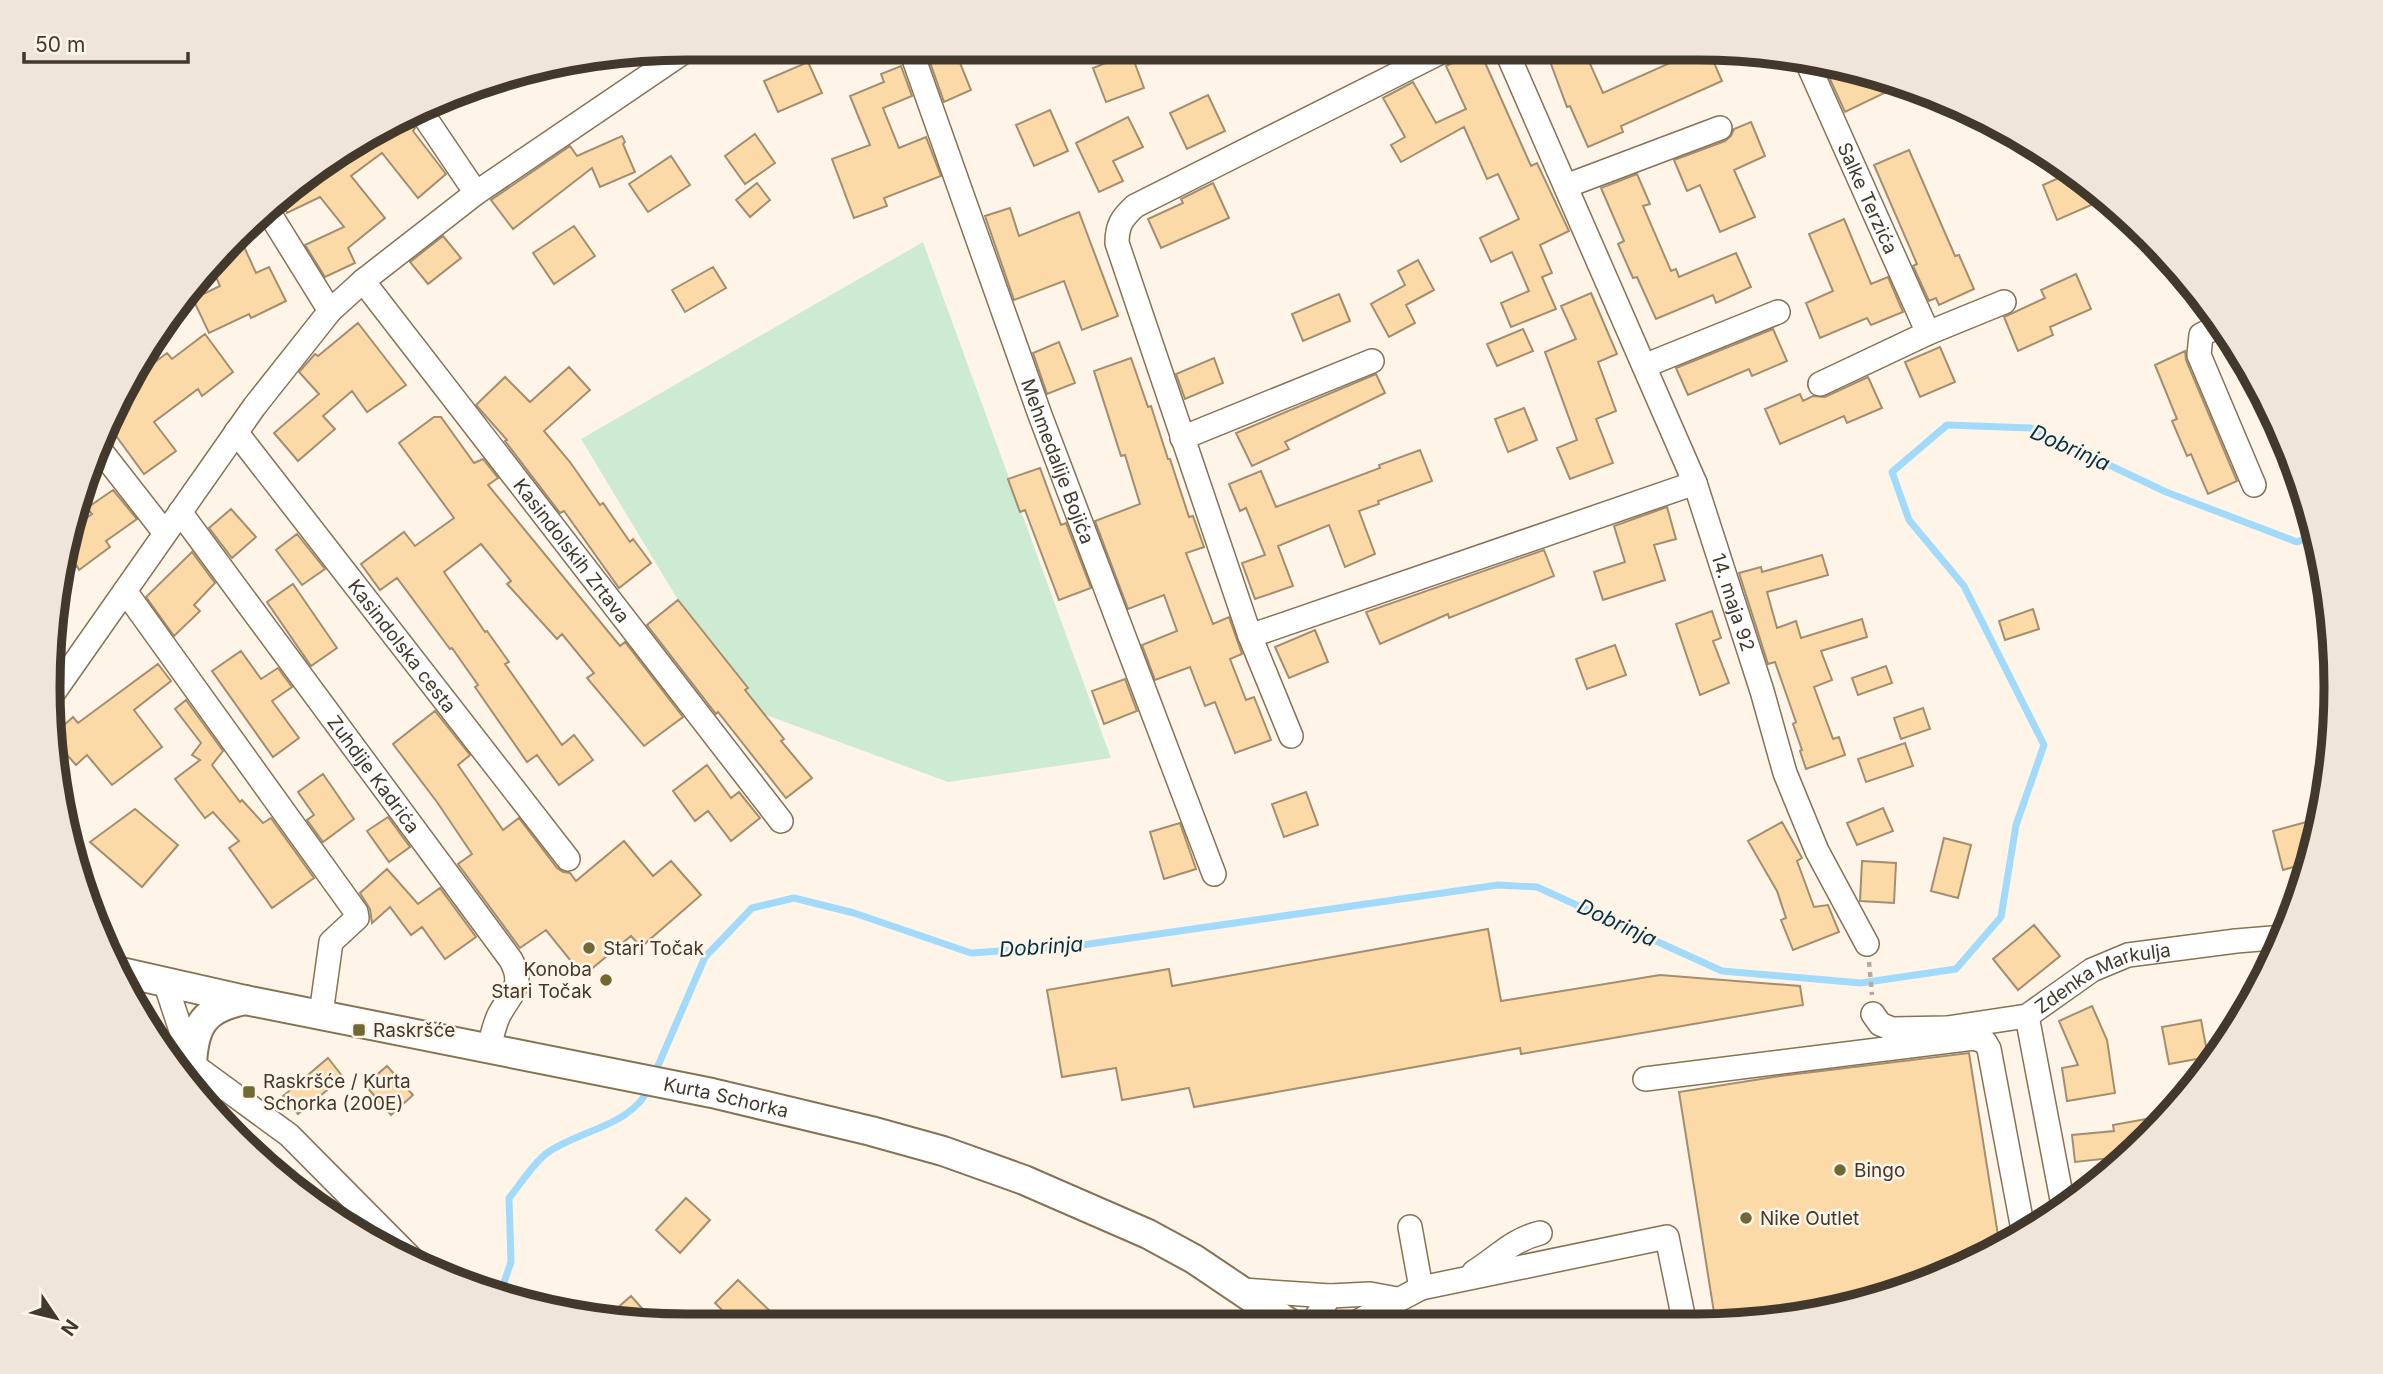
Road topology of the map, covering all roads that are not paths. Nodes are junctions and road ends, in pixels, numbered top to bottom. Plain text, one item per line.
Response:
1 (671, 60) edge
2 (914, 60) edge
3 (1425, 60) edge
4 (1510, 60) edge
5 (1811, 71) edge
6 (425, 117) edge
7 (1720, 128) dead end
8 (1566, 186) junction
9 (476, 193) junction
10 (271, 216) edge
11 (363, 281) junction
12 (2004, 302) dead end
13 (330, 311) junction
14 (1778, 312) dead end
15 (2212, 329) edge
16 (1928, 333) junction
17 (1372, 361) dead end
18 (1644, 366) junction
19 (1820, 384) dead end
20 (236, 432) junction
21 (1182, 438) junction
22 (104, 455) edge
23 (1695, 483) junction
24 (2255, 485) dead end
25 (180, 512) junction
26 (165, 533) junction
27 (125, 591) junction
28 (1250, 636) junction
29 (60, 683) edge
30 (1291, 736) dead end
31 (781, 821) dead end
32 (568, 859) dead end
33 (1214, 874) dead end
34 (2271, 938) edge
35 (1867, 944) road end
36 (129, 974) edge
37 (165, 982) junction
38 (245, 1000) junction
39 (321, 1014) junction
40 (1873, 1014) road end
41 (2027, 1016) junction
42 (489, 1047) junction
43 (183, 1061) edge
44 (1644, 1079) dead end
45 (2065, 1195) edge
46 (2022, 1223) edge
47 (1409, 1227) dead end
48 (1540, 1233) dead end
49 (396, 1243) edge
50 (1462, 1279) junction
51 (1421, 1288) junction
52 (1242, 1290) junction
53 (1330, 1296) junction
54 (1398, 1299) junction
55 (1276, 1314) edge
56 (1318, 1314) edge
57 (1371, 1314) edge
58 (1388, 1314) edge
59 (1683, 1314) edge

1 - 9 street
2 - 33 street, Mehmedalije Bojića
3 - 21 street
4 - 8 street, 14. maja 92
5 - 16 street, Salke Terzića
6 - 9 street
7 - 8 street
8 - 18 street, 14. maja 92
9 - 11 street
10 - 13 street
11 - 13 street
11 - 31 street, Kasindolskih Zrtava
12 - 16 street
13 - 20 street
14 - 18 street
15 - 24 street
16 - 19 street
17 - 21 street
18 - 23 street, 14. maja 92
20 - 25 street
20 - 32 street, Kasindolska cesta
21 - 28 street
22 - 26 street
23 - 28 street
23 - 35 street, 14. maja 92
25 - 26 street
25 - 42 street, Zuhdije Kadrića
26 - 27 street
27 - 29 street
27 - 39 street
28 - 30 street
34 - 41 street, Zdenka Markulja
36 - 37 main road, Kurta Schorka
37 - 38 main road, Kurta Schorka
37 - 43 street
38 - 39 main road, Kurta Schorka
38 - 43 main road
39 - 42 main road, Kurta Schorka
40 - 41 street
41 - 45 street, Zdenka Markulja
42 - 52 main road, Kurta Schorka
43 - 49 street
44 - 46 street
47 - 51 street
48 - 50 street
50 - 51 street
50 - 59 street
51 - 54 street
52 - 53 street
52 - 55 main road, Kurta Schorka
53 - 54 street
53 - 56 street
54 - 57 street
54 - 58 street

